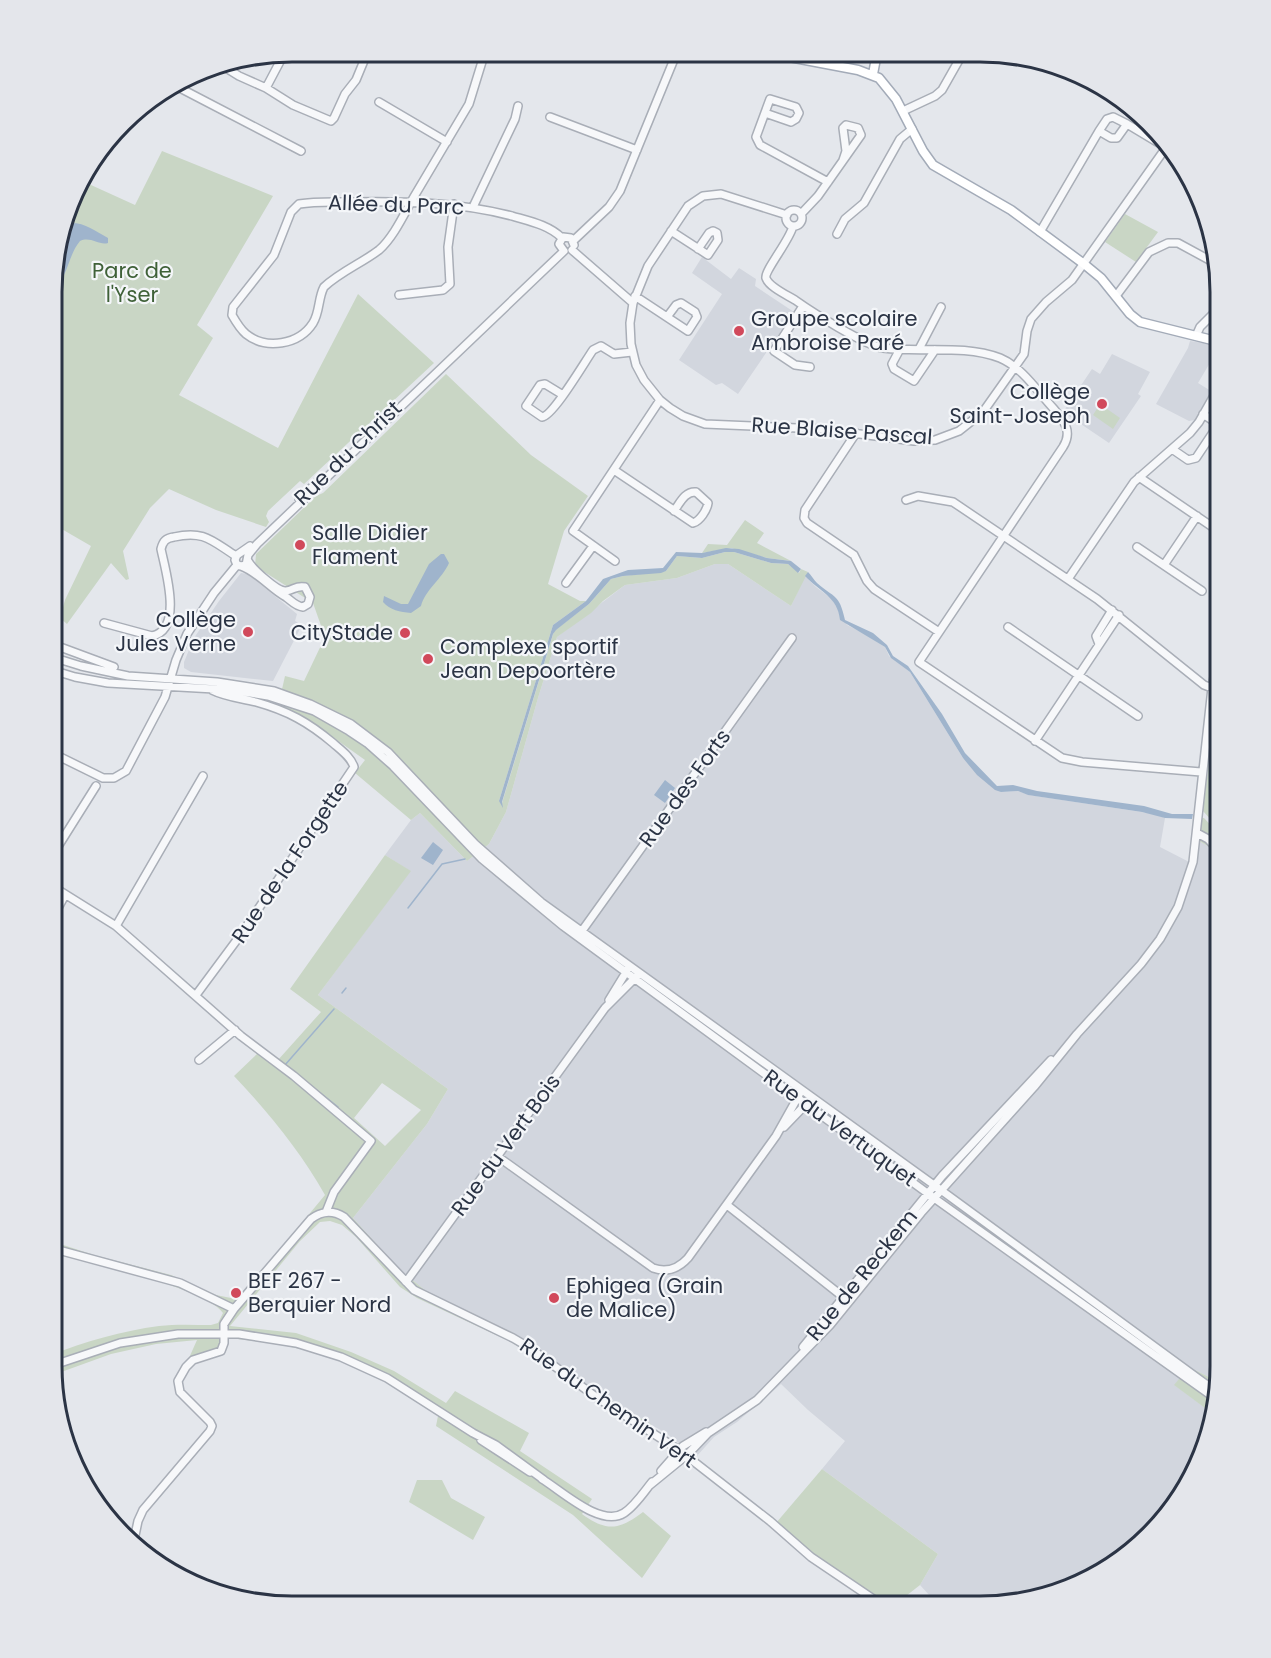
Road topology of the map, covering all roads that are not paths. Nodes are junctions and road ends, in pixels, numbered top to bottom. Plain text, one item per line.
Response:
1 (280, 62) edge
2 (363, 62) edge
3 (482, 62) edge
4 (673, 62) edge
5 (813, 62) edge
6 (875, 62) edge
7 (958, 62) edge
8 (229, 70) edge
9 (873, 74) junction
10 (266, 88) junction
11 (182, 89) edge
12 (379, 102) dead end
13 (518, 106) dead end
14 (903, 111) junction
15 (765, 113) junction
16 (550, 117) dead end
17 (1127, 124) junction
18 (912, 129) junction
19 (1100, 131) junction
20 (1152, 139) edge
21 (447, 142) junction
22 (637, 150) junction
23 (301, 151) dead end
24 (1163, 153) edge
25 (843, 160) junction
26 (828, 182) junction
27 (411, 201) junction
28 (454, 204) junction
29 (472, 207) junction
30 (801, 214) junction
31 (787, 215) junction
32 (793, 226) junction
33 (671, 231) junction
34 (1040, 232) junction
35 (837, 234) dead end
36 (562, 238) junction
37 (573, 241) junction
38 (698, 249) dead end
39 (568, 250) junction
40 (1208, 259) edge
41 (1084, 264) junction
42 (399, 295) dead end
43 (1116, 296) junction
44 (634, 299) junction
45 (803, 306) junction
46 (941, 307) dead end
47 (667, 317) junction
48 (1210, 317) edge
49 (1196, 336) junction
50 (1210, 340) edge
51 (900, 349) junction
52 (919, 349) junction
53 (935, 350) junction
54 (632, 352) junction
55 (457, 353) junction
56 (810, 367) dead end
57 (1014, 367) junction
58 (563, 395) junction
59 (660, 400) junction
60 (1210, 402) edge
61 (1203, 414) junction
62 (1210, 419) edge
63 (856, 433) junction
64 (1210, 437) edge
65 (1172, 449) junction
66 (614, 470) junction
67 (1138, 477) junction
68 (906, 500) dead end
69 (674, 511) junction
70 (1197, 516) junction
71 (1210, 525) edge
72 (1004, 536) junction
73 (593, 546) junction
74 (1137, 547) dead end
75 (238, 555) junction
76 (248, 559) junction
77 (615, 561) dead end
78 (1164, 565) junction
79 (239, 566) junction
80 (1068, 579) junction
81 (566, 583) dead end
82 (1202, 591) dead end
83 (1112, 610) junction
84 (1119, 615) junction
85 (104, 623) dead end
86 (1008, 627) dead end
87 (939, 632) junction
88 (792, 638) dead end
89 (1099, 644) junction
90 (62, 648) edge
91 (62, 660) edge
92 (114, 667) dead end
93 (62, 672) edge
94 (1079, 676) junction
95 (169, 684) junction
96 (254, 687) junction
97 (1210, 687) edge
98 (210, 689) junction
99 (274, 691) junction
100 (259, 694) junction
101 (257, 703) junction
102 (1210, 703) edge
103 (1138, 716) dead end
104 (1035, 741) junction
105 (62, 758) edge
106 (1201, 772) junction
107 (203, 776) dead end
108 (96, 786) dead end
109 (1197, 833) junction
110 (62, 840) edge
111 (1210, 841) edge
112 (473, 846) junction
113 (62, 893) edge
114 (65, 895) junction
115 (62, 901) edge
116 (116, 926) junction
117 (580, 934) junction
118 (627, 969) junction
119 (637, 976) junction
120 (196, 995) junction
121 (605, 1008) junction
122 (235, 1030) junction
123 (1077, 1034) junction
124 (199, 1060) dead end
125 (800, 1094) junction
126 (809, 1101) junction
127 (776, 1136) junction
128 (497, 1156) junction
129 (934, 1185) junction
130 (941, 1190) junction
131 (931, 1195) junction
132 (727, 1205) junction
133 (327, 1212) junction
134 (62, 1251) edge
135 (406, 1282) junction
136 (847, 1300) junction
137 (234, 1309) junction
138 (224, 1333) junction
139 (62, 1362) edge
140 (1209, 1386) edge
141 (1208, 1393) edge
142 (716, 1427) junction
143 (679, 1450) junction
144 (687, 1456) junction
145 (650, 1485) junction
146 (135, 1535) edge
147 (869, 1596) edge

1 - 10 street
2 - 10 street
3 - 21 street
4 - 22 street
5 - 9 main road
6 - 9 main road
7 - 14 street
8 - 10 street
9 - 14 main road
11 - 23 street
12 - 21 street
13 - 29 street
14 - 18 main road
15 - 15 street
15 - 26 street
16 - 22 street
17 - 19 street
17 - 19 street
17 - 20 street
18 - 34 main road
18 - 35 street
19 - 34 street
21 - 27 street
22 - 37 street
24 - 41 street, Rue Blaise Pascal
25 - 25 street
25 - 26 street
26 - 30 street
27 - 27 street, Allée du Parc
27 - 28 street, Allée du Parc
28 - 29 street, Allée du Parc
28 - 42 street
29 - 36 street, Allée du Parc
30 - 31 street
30 - 32 street
31 - 32 street
31 - 33 street
32 - 45 street
33 - 38 street
33 - 44 street
34 - 41 main road
36 - 37 street
36 - 39 street
37 - 39 street
39 - 44 street
39 - 55 street, Rue du Christ
40 - 43 street
41 - 43 main road
41 - 57 street, Rue Blaise Pascal
43 - 49 main road
44 - 47 street
44 - 54 street
45 - 51 street
45 - 56 street
46 - 52 street
47 - 47 street
48 - 49 street
49 - 50 main road
51 - 52 street
51 - 53 street
52 - 53 street
53 - 57 street
54 - 58 street
54 - 59 street
55 - 75 street, Rue du Christ
55 - 76 street, Rue du Christ
57 - 63 street, Rue Blaise Pascal
57 - 72 street
58 - 58 street
59 - 63 street, Rue Blaise Pascal
59 - 66 street
60 - 61 street
61 - 62 street
61 - 65 street
63 - 87 street
64 - 65 street
65 - 67 street
66 - 69 street
66 - 73 street
67 - 70 street
67 - 80 street
68 - 72 street
69 - 69 street
70 - 71 street
70 - 78 street
72 - 80 street
72 - 87 street
73 - 77 street
73 - 81 street
74 - 78 street
75 - 76 street
75 - 79 street
75 - 85 street
76 - 79 street, Rue du Christ
76 - 79 street
78 - 82 street
79 - 95 street
80 - 83 street
83 - 84 street
83 - 89 street
84 - 89 street
84 - 97 street
86 - 94 street
87 - 104 street
88 - 117 street, Rue des Forts
89 - 94 street
90 - 92 street
91 - 95 street
93 - 95 street
94 - 103 street
94 - 104 street
95 - 96 street
95 - 98 street
95 - 105 street
96 - 99 street
96 - 100 street
98 - 100 street
98 - 101 street, Rue de la Forgette
99 - 100 street
99 - 112 street
100 - 101 street
100 - 112 street
101 - 120 street, Rue de la Forgette
102 - 106 street, Rue de Reckem
104 - 106 street
106 - 109 street, Rue de Reckem
107 - 116 street
108 - 110 street
109 - 111 street
109 - 123 street, Rue de Reckem
112 - 117 street, Rue du Vertuquet
113 - 114 street
114 - 115 street
114 - 116 street
116 - 120 street
117 - 118 street, Rue du Vertuquet
118 - 119 street, Rue du Vertuquet
118 - 121 street, Rue du Vert Bois
119 - 121 street, Rue du Vert Bois
119 - 125 street, Rue du Vertuquet
120 - 122 street
121 - 128 street, Rue du Vert Bois
122 - 124 street
122 - 133 street
123 - 129 street, Rue de Reckem
123 - 130 street, Rue de Reckem
125 - 126 street, Rue du Vertuquet
125 - 127 street
126 - 127 street
126 - 129 street, Rue du Vertuquet
126 - 131 street, Rue du Vertuquet
127 - 132 street
128 - 132 street
128 - 135 street, Rue du Vert Bois
129 - 130 street, Rue du Vertuquet
129 - 131 street, Rue de Reckem
130 - 131 street, Rue de Reckem
130 - 140 street, Rue du Vertuquet
131 - 136 street, Rue de Reckem
131 - 141 street, Rue du Vertuquet
132 - 136 street
133 - 135 street, Rue du Chemin Vert
133 - 137 street
134 - 137 street
135 - 143 street, Rue du Chemin Vert
136 - 142 street, Rue de Reckem
137 - 138 street
138 - 139 street
138 - 145 street
138 - 146 street
142 - 143 street, Rue de Reckem
142 - 144 street, Rue de Reckem
143 - 144 street, Rue du Chemin Vert
143 - 145 street, Rue de Reckem
144 - 145 street, Rue de Reckem
144 - 147 street, Rue du Chemin Vert

